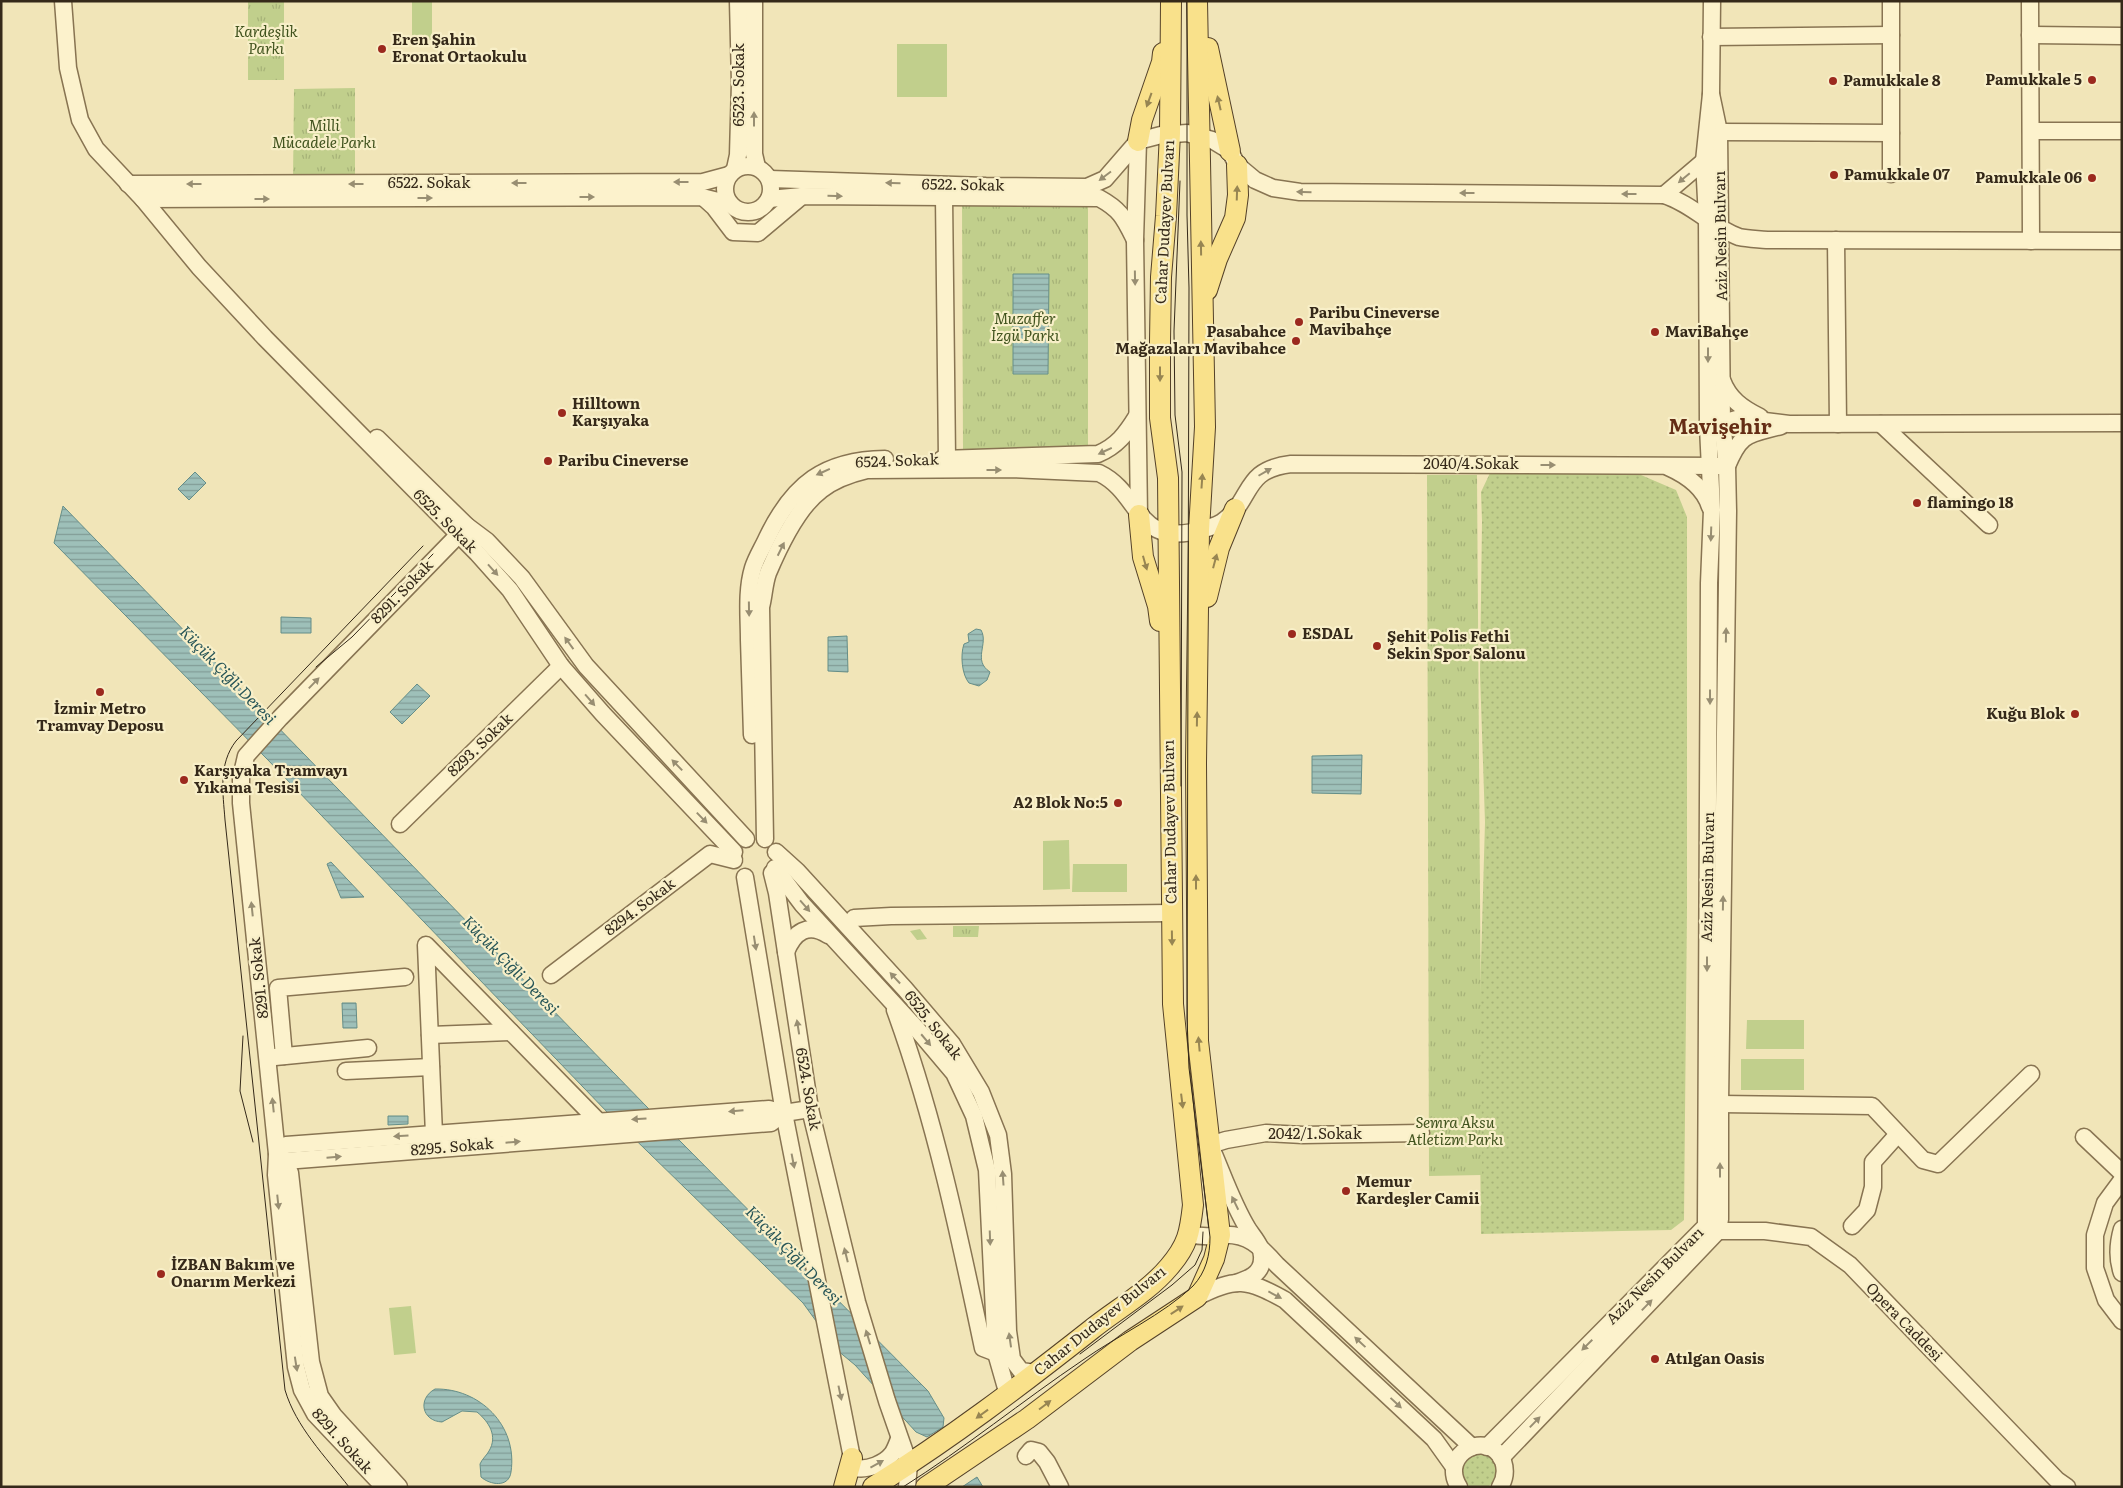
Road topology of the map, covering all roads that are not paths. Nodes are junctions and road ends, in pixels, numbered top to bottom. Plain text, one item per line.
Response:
1 (63, 1) edge
2 (738, 1) edge
3 (754, 1) edge
4 (1170, 1) edge
5 (1197, 1) edge
6 (1202, 1) edge
7 (1712, 1) edge
8 (1891, 1) edge
9 (2030, 1) edge
10 (1891, 35) junction
11 (2030, 36) junction
12 (2122, 36) edge
13 (1711, 37) junction
14 (1711, 94) junction
15 (2031, 131) junction
16 (2122, 131) edge
17 (1719, 132) junction
18 (1891, 133) junction
19 (1170, 134) junction
20 (1200, 136) junction
21 (1138, 141) junction
22 (1234, 158) junction
23 (1704, 161) junction
24 (757, 167) junction
25 (732, 172) junction
26 (1891, 174) dead end
27 (770, 180) junction
28 (128, 184) junction
29 (1664, 194) junction
30 (802, 196) junction
31 (702, 197) junction
32 (944, 197) junction
33 (143, 199) junction
34 (769, 199) junction
35 (730, 204) junction
36 (1707, 218) junction
37 (1721, 228) junction
38 (1135, 240) junction
39 (1836, 240) junction
40 (2031, 241) junction
41 (2122, 241) edge
42 (1201, 296) junction
43 (1722, 380) junction
44 (1137, 416) junction
45 (1767, 420) junction
46 (2122, 423) edge
47 (1789, 424) junction
48 (1838, 424) junction
49 (1881, 424) junction
50 (1715, 425) junction
51 (947, 459) junction
52 (1666, 466) junction
53 (1710, 466) junction
54 (1727, 466) junction
55 (1235, 509) junction
56 (1712, 510) junction
57 (1139, 514) junction
58 (1988, 525) dead end
59 (1199, 530) junction
60 (463, 531) junction
61 (1168, 532) junction
62 (1198, 661) junction
63 (561, 666) junction
64 (1169, 697) junction
65 (400, 824) dead end
66 (756, 838) junction
67 (734, 856) junction
68 (774, 864) junction
69 (745, 877) junction
70 (1171, 913) junction
71 (854, 918) dead end
72 (837, 942) junction
73 (786, 952) junction
74 (551, 975) dead end
75 (405, 977) dead end
76 (893, 1003) junction
77 (511, 1032) junction
78 (430, 1036) junction
79 (368, 1048) dead end
80 (276, 1057) junction
81 (431, 1067) junction
82 (346, 1071) dead end
83 (2031, 1074) dead end
84 (1720, 1104) junction
85 (810, 1109) junction
86 (784, 1113) junction
87 (603, 1122) junction
88 (1421, 1133) dead end
89 (434, 1134) junction
90 (1898, 1134) junction
91 (2084, 1137) dead end
92 (1210, 1145) junction
93 (281, 1157) junction
94 (2122, 1173) edge
95 (2122, 1180) edge
96 (1852, 1226) dead end
97 (1710, 1228) junction
98 (2122, 1229) edge
99 (1190, 1234) junction
100 (1220, 1236) junction
101 (1261, 1247) junction
102 (2122, 1273) edge
103 (1236, 1283) junction
104 (1197, 1297) junction
105 (2122, 1321) edge
106 (996, 1353) junction
107 (1035, 1373) junction
108 (1008, 1395) junction
109 (899, 1439) junction
110 (1479, 1447) junction
111 (1026, 1456) dead end
112 (852, 1458) junction
113 (1501, 1458) junction
114 (909, 1464) junction
115 (1454, 1467) junction
116 (384, 1487) edge
117 (399, 1487) edge
118 (844, 1487) edge
119 (873, 1487) edge
120 (907, 1487) edge
121 (926, 1487) edge
122 (1060, 1487) edge
123 (1459, 1487) edge
124 (1500, 1487) edge
125 (2067, 1487) edge

1 - 28 street, 6525. Sokak
2 - 25 street, 6523. Sokak
24 -> 3 street, 6523. Sokak
4 - 19 main road, Cahar Dudayev Bulvarı
4 -> 21 main road
5 - 20 main road, Cahar Dudayev Bulvarı
22 -> 6 main road
7 - 13 street, Aziz Nesin Bulvarı
8 - 10 street
9 - 11 street
10 - 13 street
10 - 18 street
11 - 12 street
11 - 15 street
13 - 14 street, Aziz Nesin Bulvarı
14 - 17 street, Aziz Nesin Bulvarı
14 - 23 street, Aziz Nesin Bulvarı
15 - 16 street
15 - 40 street
17 - 18 street
17 - 37 street, Aziz Nesin Bulvarı
18 - 26 street
19 - 20 street
19 - 21 street
19 -> 61 main road, Cahar Dudayev Bulvarı
20 - 22 street
42 -> 20 main road, Cahar Dudayev Bulvarı
21 -> 27 street, 6522. Sokak
21 - 38 street
29 -> 22 street
42 -> 22 main road
23 -> 29 street
23 - 36 street, Aziz Nesin Bulvarı
24 - 25 street
24 - 27 street
25 -> 28 street, 6522. Sokak
25 - 35 street
27 - 34 street
28 - 33 street, 6525. Sokak
29 - 36 street
30 - 31 street
30 -> 32 street, 6522. Sokak
30 - 34 street, 6522. Sokak
33 -> 31 street, 6522. Sokak
31 - 35 street, 6522. Sokak
32 - 38 street, 6522. Sokak
32 - 51 street
33 - 60 street, 6525. Sokak
34 - 35 street
36 - 37 street
36 -> 50 street, Aziz Nesin Bulvarı
37 - 39 street
37 - 43 street, Aziz Nesin Bulvarı
38 -> 44 street
39 - 40 street
39 - 48 street
40 - 41 street
59 -> 42 main road, Cahar Dudayev Bulvarı
43 - 45 street
43 - 50 street, Aziz Nesin Bulvarı
44 -> 51 street, 6524. Sokak
44 - 57 street
45 - 47 street
45 - 50 street
46 - 49 street
47 - 48 street
47 - 54 street
48 - 49 street
49 - 58 street
50 - 53 street, Aziz Nesin Bulvarı
50 - 54 street, Aziz Nesin Bulvarı
51 -> 66 street, 6524. Sokak
52 - 53 street, 2040/4.Sokak
55 -> 52 street, 2040/4.Sokak
52 - 56 street
53 - 54 street, 2040/4.Sokak
53 - 56 street, Aziz Nesin Bulvarı
84 -> 54 street, Aziz Nesin Bulvarı
55 - 59 street, 2040/4.Sokak
62 -> 55 main road
56 -> 97 street, Aziz Nesin Bulvarı
57 - 61 street, 6524. Sokak
57 -> 64 main road
66 -> 57 street, 6524. Sokak
59 - 61 street, 2040/4.Sokak
59 - 62 main road, Cahar Dudayev Bulvarı
60 -> 63 street, 6525. Sokak
66 -> 60 street, 6525. Sokak
80 -> 60 street, 8291. Sokak
61 - 64 main road, Cahar Dudayev Bulvarı
92 -> 62 main road, Cahar Dudayev Bulvarı
63 - 65 street, 8293. Sokak
63 -> 67 street, 6525. Sokak
64 - 70 main road, Cahar Dudayev Bulvarı
66 - 67 street
66 - 68 street
67 - 69 street
67 - 74 street, 8294. Sokak
68 - 69 street
68 -> 72 street, 6525. Sokak
68 - 73 street, 6524. Sokak
107 -> 68 street, 6525. Sokak
69 -> 86 street, 6524. Sokak
70 - 71 street
70 -> 99 main road, Cahar Dudayev Bulvarı
72 - 73 street
72 - 76 street, 6525. Sokak
85 -> 73 street, 6524. Sokak
75 - 80 street
76 - 106 street
76 -> 106 street, 6525. Sokak
77 - 78 street
77 - 78 street
77 - 87 street
78 - 81 street
79 - 80 street
93 -> 80 street, 8291. Sokak
81 - 82 street
81 - 89 street
83 - 90 street
84 - 90 street
97 -> 84 street, Aziz Nesin Bulvarı
85 - 86 street
109 -> 85 street, 6524. Sokak
86 -> 87 street, 8295. Sokak
93 -> 86 street, 8295. Sokak
86 -> 112 street, 6524. Sokak
87 - 89 street, 8295. Sokak
88 - 92 street, 2042/1.Sokak
89 -> 93 street, 8295. Sokak
90 - 96 street
91 - 94 street
92 - 100 main road, Cahar Dudayev Bulvarı
101 -> 92 street
93 -> 116 street, 8291. Sokak
93 - 117 street, 8291. Sokak
95 - 105 street
97 -> 110 street, Aziz Nesin Bulvarı
113 -> 97 street, Aziz Nesin Bulvarı
97 - 125 street, Opera Caddesi
98 - 102 street
99 - 100 street
99 - 107 main road, Cahar Dudayev Bulvarı
100 - 101 street
100 - 104 main road, Cahar Dudayev Bulvarı
101 - 103 street
110 -> 101 street
103 - 104 street
103 -> 115 street
121 -> 104 main road, Cahar Dudayev Bulvarı
106 - 108 street, 6525. Sokak
107 - 108 main road, Cahar Dudayev Bulvarı
108 -> 114 main road, Cahar Dudayev Bulvarı
112 -> 109 street
109 - 114 street, 6524. Sokak
110 - 113 street
110 - 115 street, Aziz Nesin Bulvarı
111 - 122 street
112 - 118 main road
113 - 124 street
114 - 119 main road, Cahar Dudayev Bulvarı
114 - 120 street
115 - 123 street

